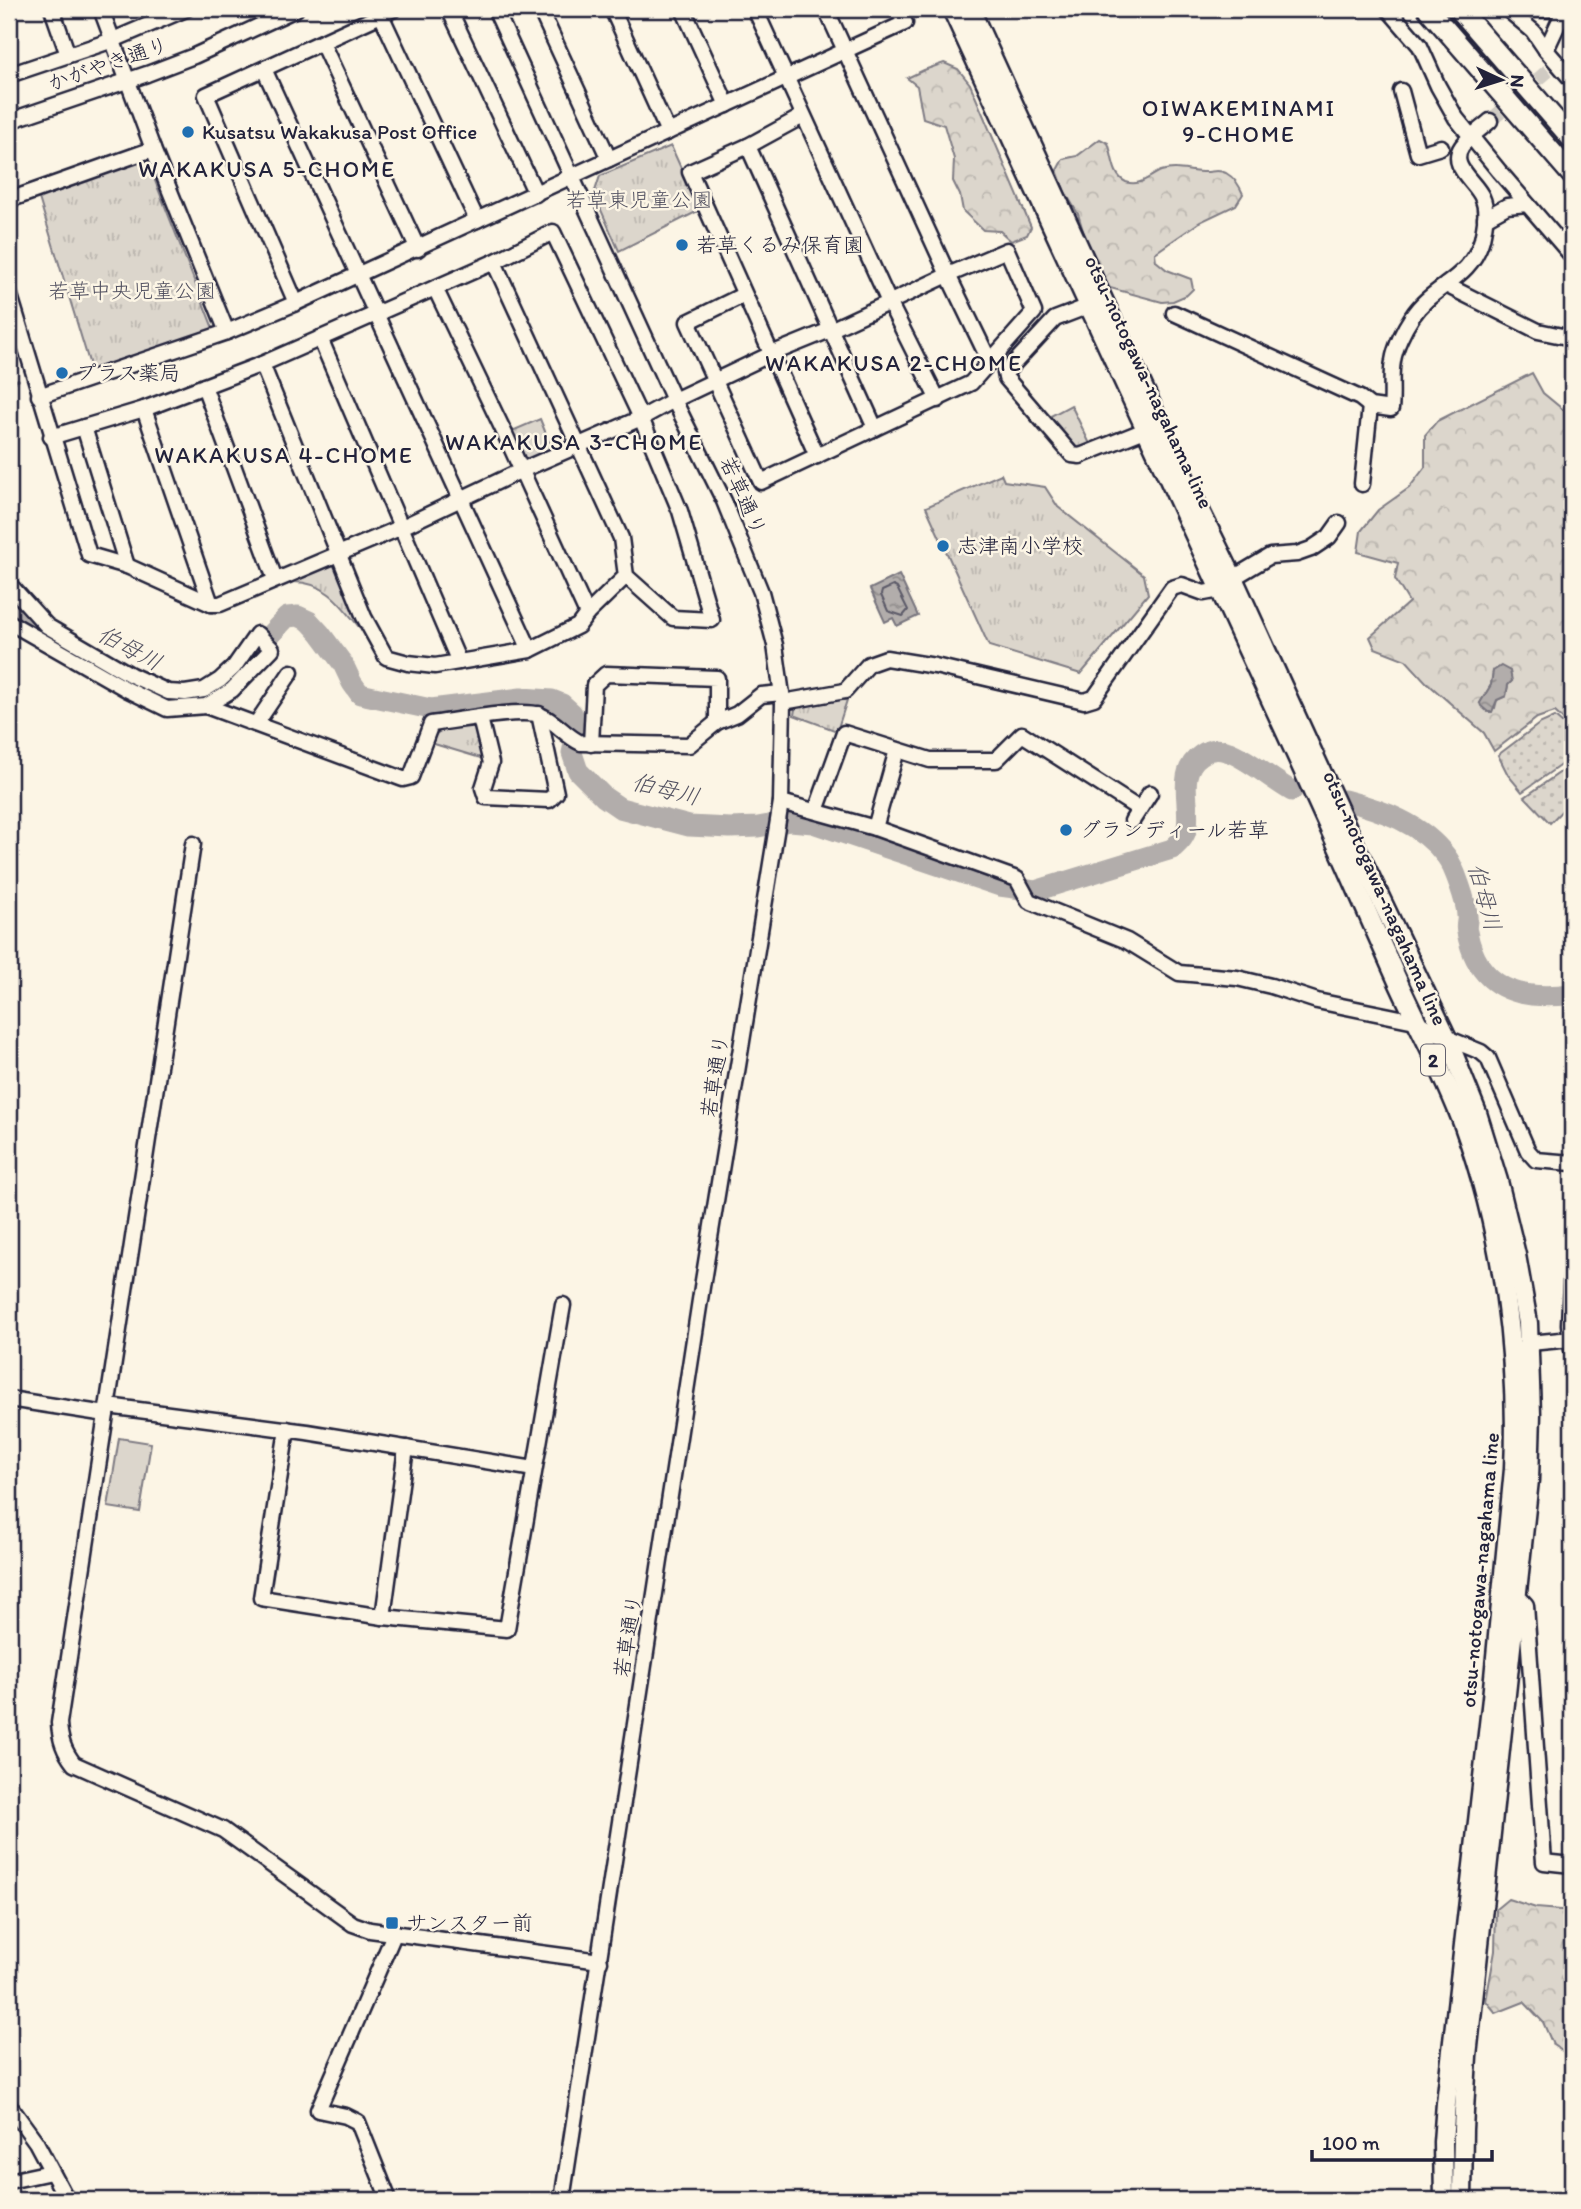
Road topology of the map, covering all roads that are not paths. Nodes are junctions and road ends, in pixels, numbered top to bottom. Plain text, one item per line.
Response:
1 (52, 9) edge
2 (101, 9) edge
3 (296, 9) edge
4 (449, 9) edge
5 (495, 9) edge
6 (540, 9) edge
7 (612, 9) edge
8 (683, 9) edge
9 (755, 9) edge
10 (826, 9) edge
11 (898, 9) edge
12 (952, 9) edge
13 (970, 9) edge
14 (1388, 9) edge
15 (1428, 9) edge
16 (1459, 9) edge
17 (1508, 9) edge
18 (1554, 9) edge
19 (1565, 9) edge
20 (182, 10) edge
21 (387, 12) edge
22 (113, 40) junction
23 (323, 43) junction
24 (1546, 50) junction
25 (846, 52) junction
26 (68, 55) junction
27 (264, 69) junction
28 (9, 75) edge
29 (787, 78) junction
30 (1572, 80) edge
31 (129, 81) junction
32 (1401, 91) dead end
33 (727, 105) junction
34 (803, 116) junction
35 (9, 121) edge
36 (1490, 121) tunnel mouth
37 (668, 132) junction
38 (1472, 137) junction
39 (1572, 139) edge
40 (748, 146) junction
41 (1441, 147) dead end
42 (153, 149) junction
43 (609, 159) junction
44 (1572, 175) edge
45 (572, 177) junction
46 (536, 194) junction
47 (9, 200) edge
48 (1527, 204) junction
49 (1485, 218) junction
50 (477, 220) junction
51 (418, 249) junction
52 (1572, 256) edge
53 (494, 262) junction
54 (948, 275) junction
55 (358, 276) junction
56 (1447, 285) junction
57 (435, 288) junction
58 (9, 292) edge
59 (743, 295) junction
60 (889, 302) junction
61 (296, 303) junction
62 (1089, 306) junction
63 (376, 313) junction
64 (1174, 313) dead end
65 (830, 330) junction
66 (227, 332) junction
67 (1567, 337) dead end
68 (320, 338) junction
69 (771, 354) junction
70 (990, 362) junction
71 (262, 364) junction
72 (716, 382) junction
73 (204, 386) junction
74 (39, 396) junction
75 (674, 400) junction
76 (938, 400) junction
77 (1370, 406) junction
78 (144, 409) junction
79 (641, 418) junction
80 (84, 427) junction
81 (1153, 427) junction
82 (875, 428) junction
83 (51, 437) junction
84 (580, 445) junction
85 (817, 456) junction
86 (522, 470) junction
87 (1362, 484) dead end
88 (461, 499) junction
89 (1339, 523) dead end
90 (402, 527) junction
91 (339, 555) junction
92 (127, 566) junction
93 (626, 576) junction
94 (275, 579) junction
95 (9, 584) edge
96 (1226, 584) junction
97 (211, 604) junction
98 (587, 614) junction
99 (9, 621) edge
100 (530, 650) junction
101 (459, 662) junction
102 (292, 672) dead end
103 (783, 698) junction
104 (206, 706) junction
105 (539, 715) junction
106 (481, 718) junction
107 (717, 722) junction
108 (256, 724) junction
109 (580, 741) junction
110 (897, 750) junction
111 (1150, 793) dead end
112 (780, 809) junction
113 (816, 811) junction
114 (875, 828) junction
115 (193, 844) dead end
116 (1415, 1021) junction
117 (1447, 1038) junction
118 (1572, 1163) edge
119 (1572, 1262) edge
120 (563, 1305) dead end
121 (1530, 1343) junction
122 (1571, 1344) edge
123 (9, 1399) edge
124 (107, 1410) junction
125 (287, 1429) junction
126 (406, 1448) junction
127 (534, 1469) junction
128 (1517, 1595) junction
129 (383, 1617) junction
130 (1572, 1864) edge
131 (395, 1932) junction
132 (600, 1961) junction
133 (9, 2105) edge
134 (51, 2172) junction
135 (9, 2181) edge
136 (67, 2200) edge
137 (389, 2200) edge
138 (562, 2200) edge
139 (1444, 2200) edge
140 (1462, 2200) edge

1 - 26 street
2 - 22 street
3 - 31 street, かがやき通り
4 - 46 street
5 - 45 street, 若草通り
6 - 43 street
7 - 37 street
8 - 33 street
9 - 29 street
10 - 25 street
11 - 25 street
12 - 62 main road, otsu-notogawa-nagahama line / 2
13 - 81 main road, otsu-notogawa-nagahama line / 2
14 - 38 street
15 - 44 highway
16 - 39 highway
17 - 18 street
17 - 24 street
19 - 24 street
20 - 22 street
21 - 23 street
21 - 50 street
22 - 26 street
22 - 31 street
23 - 27 street
23 - 51 street
24 - 30 street
25 - 29 street
25 - 54 street
26 - 28 street
27 - 55 street
27 - 61 street
29 - 33 street
29 - 34 street
31 - 35 street, かがやき通り
31 - 42 street
32 - 41 street
33 - 37 street
34 - 40 street
34 - 60 street
36 - 38 street
37 - 43 street
38 - 48 street
38 - 49 street
40 - 59 street
40 - 65 street
42 - 47 street
42 - 66 street
43 - 45 street
45 - 46 street
45 - 75 street, 若草通り
46 - 50 street
48 - 49 street
48 - 52 street
49 - 56 street
50 - 51 street
51 - 55 street
53 - 57 street
53 - 79 street
53 - 84 street
54 - 60 street
54 - 70 street
54 - 70 street
55 - 61 street
55 - 63 street
56 - 67 street
56 - 77 street
57 - 63 street
57 - 86 street
58 - 74 street
59 - 69 street
59 - 72 street
60 - 65 street
60 - 76 street
61 - 66 street
62 - 81 main road, otsu-notogawa-nagahama line / 2
62 - 81 street
63 - 68 street
63 - 88 street
64 - 77 street
65 - 69 street
65 - 82 street
66 - 74 street
68 - 71 street
68 - 90 street
69 - 72 street
69 - 85 street
70 - 76 street
71 - 73 street
71 - 91 street
72 - 75 street
72 - 85 street
73 - 78 street
73 - 94 street
74 - 83 street
75 - 79 street
75 - 103 street, 若草通り
76 - 82 street
77 - 87 street
78 - 80 street
78 - 97 street
79 - 84 street
79 - 93 street
80 - 83 street
80 - 92 street
81 - 96 main road, otsu-notogawa-nagahama line / 2
82 - 85 street
83 - 92 street
84 - 86 street
84 - 93 street
86 - 88 street
86 - 98 street
88 - 90 street
88 - 100 street
89 - 96 street
90 - 91 street
90 - 101 street
91 - 94 street
91 - 101 street
92 - 97 street
93 - 98 street
94 - 97 street
95 - 104 street
96 - 103 street
96 - 116 main road, otsu-notogawa-nagahama line / 2
96 - 117 main road, otsu-notogawa-nagahama line / 2
98 - 100 street
99 - 104 street
100 - 101 street
102 - 108 street
103 - 107 street
103 - 112 street, 若草通り
104 - 108 street
105 - 106 street
105 - 106 street
105 - 109 street
106 - 108 street
107 - 109 street
107 - 109 street
110 - 111 street
110 - 113 street
110 - 114 street
112 - 113 street
112 - 132 street, 若草通り
113 - 114 street
114 - 116 street
115 - 124 street
116 - 117 street
116 - 139 main road, otsu-notogawa-nagahama line / 2
117 - 118 street
117 - 121 main road, otsu-notogawa-nagahama line / 2
119 - 122 street
120 - 127 street
121 - 122 street
121 - 128 main road, otsu-notogawa-nagahama line / 2
123 - 124 street
124 - 125 street
124 - 131 street
125 - 126 street
125 - 129 street
126 - 127 street
126 - 129 street
127 - 129 street
128 - 130 street
128 - 140 main road, otsu-notogawa-nagahama line / 2
131 - 132 street
131 - 137 street
132 - 138 street, 若草通り
133 - 134 street
134 - 135 street
134 - 136 street

